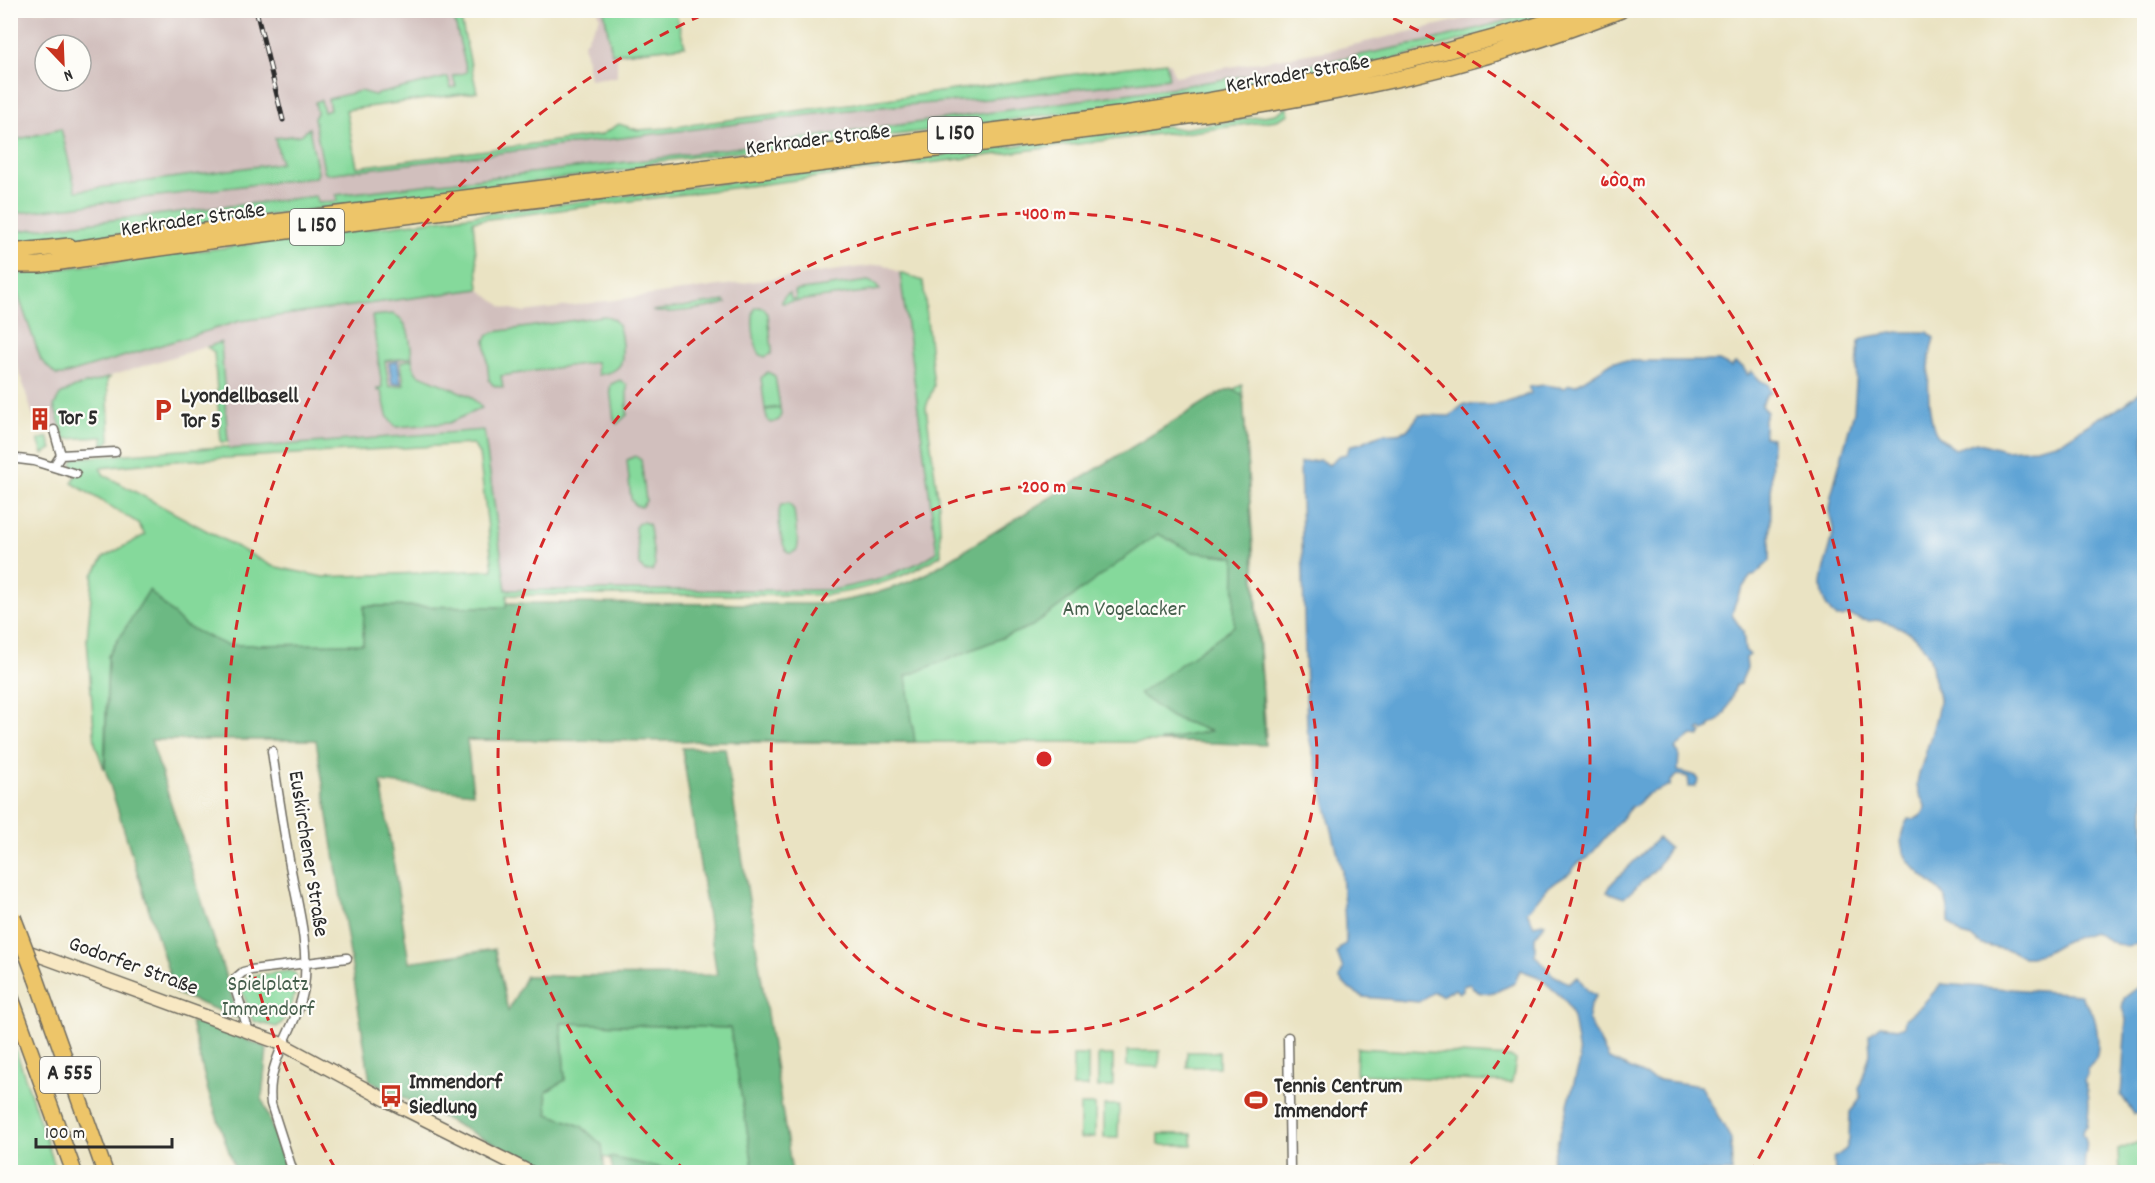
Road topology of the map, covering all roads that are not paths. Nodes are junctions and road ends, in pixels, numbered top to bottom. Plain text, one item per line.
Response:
1 (1584, 10) edge
2 (1621, 10) edge
3 (141, 239) junction
4 (10, 252) edge
5 (10, 259) edge
6 (10, 267) edge
7 (54, 430) dead end
8 (115, 452) dead end
9 (61, 455) junction
10 (10, 458) edge
11 (54, 466) junction
12 (75, 474) dead end
13 (272, 751) dead end
14 (12, 914) edge
15 (10, 945) edge
16 (346, 958) dead end
17 (305, 964) junction
18 (10, 995) edge
19 (249, 1032) junction
20 (1288, 1037) dead end
21 (282, 1044) junction
22 (74, 1173) edge
23 (105, 1173) edge
24 (293, 1173) edge
25 (530, 1173) edge
26 (1290, 1173) edge

1 - 3 highway, Kerkrader Straße / L 150
2 - 6 highway, Kerkrader Straße / L 150
3 - 4 highway
3 - 5 highway, Kerkrader Straße / L 150
7 - 9 street
8 - 9 street
9 - 11 street
10 - 11 street
11 - 12 street
13 - 17 street, Euskirchener Straße
14 - 23 highway, A 555, bridge
15 - 19 street, Godorfer Straße
16 - 17 street, Euskirchener Straße
17 - 19 street, Euskirchener Straße
17 - 21 street, Euskirchener Straße
18 - 22 highway, A 555
19 - 21 street, Godorfer Straße
20 - 26 street
21 - 24 street, Euskirchener Straße
21 - 25 street, Godorfer Straße

